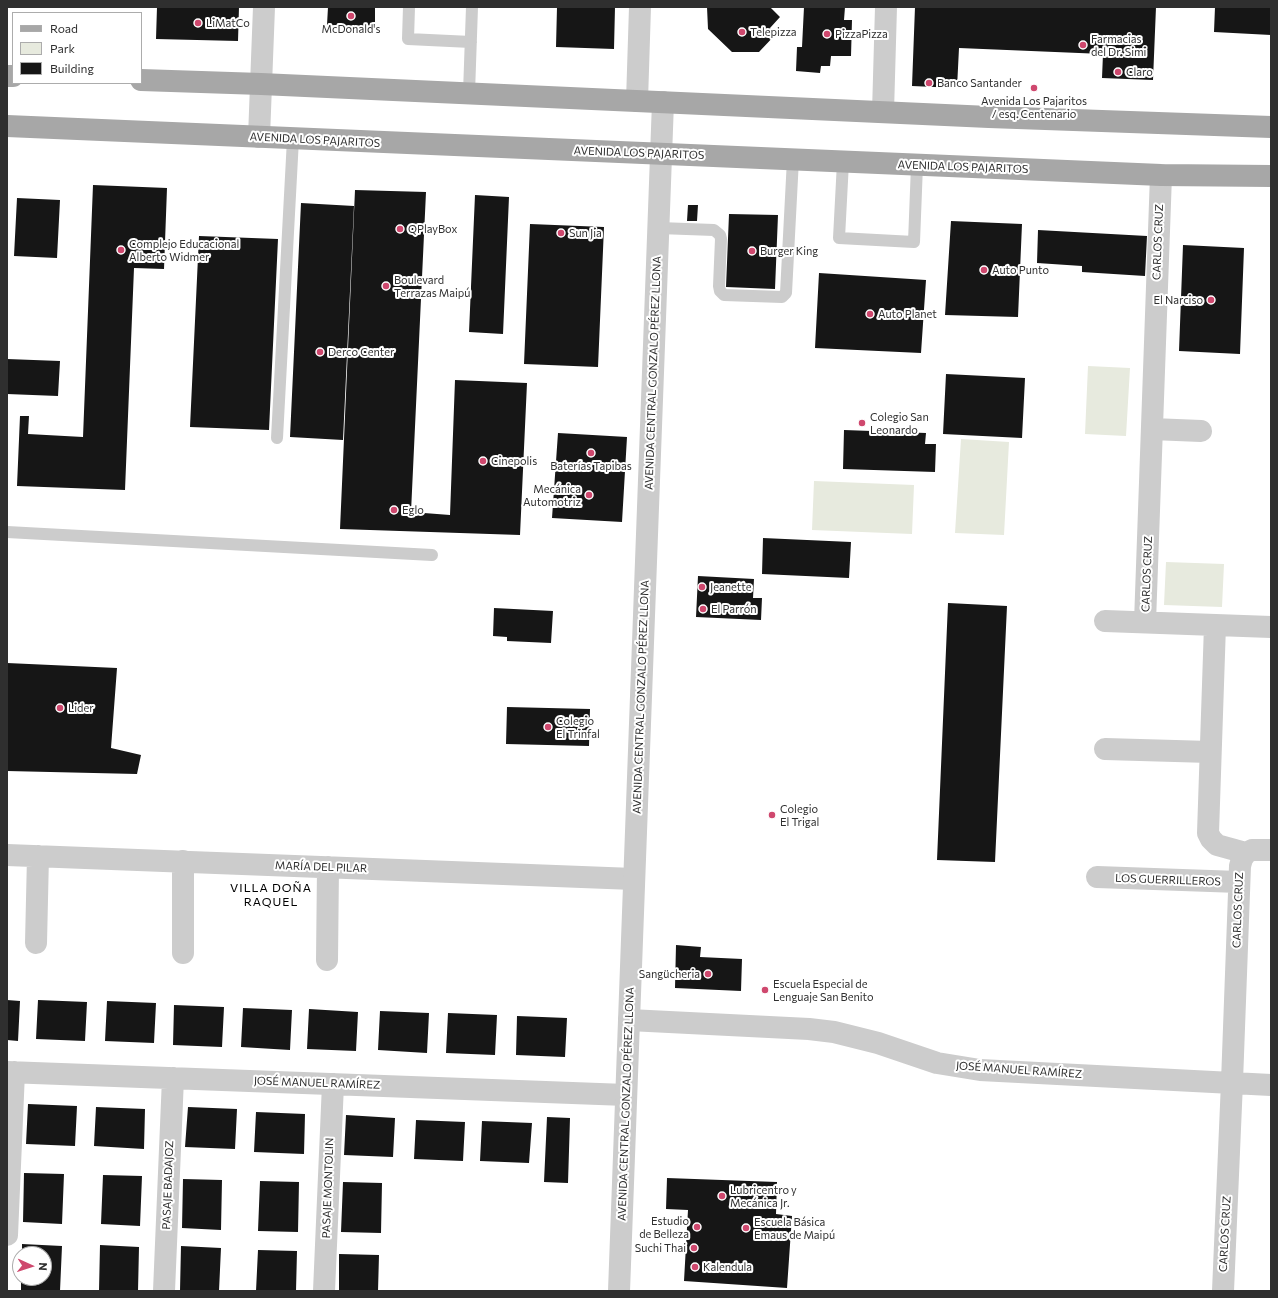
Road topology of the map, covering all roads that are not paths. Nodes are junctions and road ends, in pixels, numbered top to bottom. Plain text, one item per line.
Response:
1 (264, 7) edge
2 (409, 7) edge
3 (472, 7) edge
4 (640, 7) edge
5 (886, 7) edge
6 (471, 42) junction
7 (142, 80) edge
8 (261, 84) junction
9 (469, 93) junction
10 (637, 101) junction
11 (663, 102) junction
12 (883, 112) junction
13 (1271, 127) edge
14 (9, 130) edge
15 (259, 137) junction
16 (293, 139) junction
17 (661, 154) junction
18 (794, 159) junction
19 (843, 162) junction
20 (917, 165) junction
21 (1161, 175) junction
22 (1271, 176) edge
23 (658, 228) junction
24 (1152, 429) junction
25 (1201, 431) dead end
26 (277, 438) dead end
27 (7, 532) edge
28 (432, 555) dead end
29 (1105, 621) dead end
30 (1145, 622) junction
31 (1215, 625) junction
32 (1271, 627) edge
33 (1104, 749) dead end
34 (1210, 752) junction
35 (1271, 850) edge
36 (1246, 854) junction
37 (7, 855) edge
38 (38, 856) junction
39 (183, 861) junction
40 (328, 867) junction
41 (1097, 877) dead end
42 (634, 879) junction
43 (1239, 882) junction
44 (36, 943) dead end
45 (182, 953) dead end
46 (327, 960) dead end
47 (629, 1020) junction
48 (10, 1072) edge
49 (173, 1078) junction
50 (1232, 1082) junction
51 (333, 1084) junction
52 (1271, 1085) edge
53 (626, 1095) junction
54 (7, 1235) edge
55 (164, 1291) edge
56 (324, 1291) edge
57 (619, 1291) edge
58 (1223, 1291) edge

1 - 8 street
2 - 6 lane
3 - 6 lane
4 - 10 street
5 - 12 street
6 - 9 lane
7 - 8 main road
8 - 9 main road
8 - 15 street
9 - 10 main road
10 - 11 main road
11 - 12 main road
11 - 17 street, AVENIDA CENTRAL GONZALO PÉREZ LLONA
12 - 13 main road
14 - 15 main road, AVENIDA LOS PAJARITOS
15 - 16 main road, AVENIDA LOS PAJARITOS
16 - 17 main road, AVENIDA LOS PAJARITOS
16 - 26 lane
17 - 18 main road, AVENIDA LOS PAJARITOS
17 - 23 street, AVENIDA CENTRAL GONZALO PÉREZ LLONA
18 - 19 main road, AVENIDA LOS PAJARITOS
18 - 23 lane
19 - 20 main road, AVENIDA LOS PAJARITOS
19 - 20 lane
20 - 21 main road, AVENIDA LOS PAJARITOS
21 - 22 main road, AVENIDA LOS PAJARITOS
21 - 24 street, CARLOS CRUZ
23 - 42 street, AVENIDA CENTRAL GONZALO PÉREZ LLONA
24 - 25 street
24 - 30 street, CARLOS CRUZ
27 - 28 lane
29 - 30 street, CARLOS CRUZ
30 - 31 street, CARLOS CRUZ
31 - 32 street, CARLOS CRUZ
31 - 34 street
33 - 34 street
34 - 36 street
35 - 36 street
36 - 43 street, CARLOS CRUZ
37 - 38 street, MARÍA DEL PILAR
38 - 39 street, MARÍA DEL PILAR
38 - 44 street
39 - 40 street, MARÍA DEL PILAR
39 - 45 street
40 - 42 street, MARÍA DEL PILAR
40 - 46 street
41 - 43 street, LOS GUERRILLEROS
42 - 47 street, AVENIDA CENTRAL GONZALO PÉREZ LLONA
43 - 50 street, CARLOS CRUZ
47 - 50 street, JOSÉ MANUEL RAMÍREZ
47 - 53 street, AVENIDA CENTRAL GONZALO PÉREZ LLONA
48 - 49 street, JOSÉ MANUEL RAMÍREZ
48 - 54 street
49 - 51 street, JOSÉ MANUEL RAMÍREZ
49 - 55 street, PASAJE BADAJOZ
50 - 52 street, JOSÉ MANUEL RAMÍREZ
50 - 58 street, CARLOS CRUZ
51 - 53 street, JOSÉ MANUEL RAMÍREZ
51 - 56 street, PASAJE MONTOLIN
53 - 57 street, AVENIDA CENTRAL GONZALO PÉREZ LLONA

